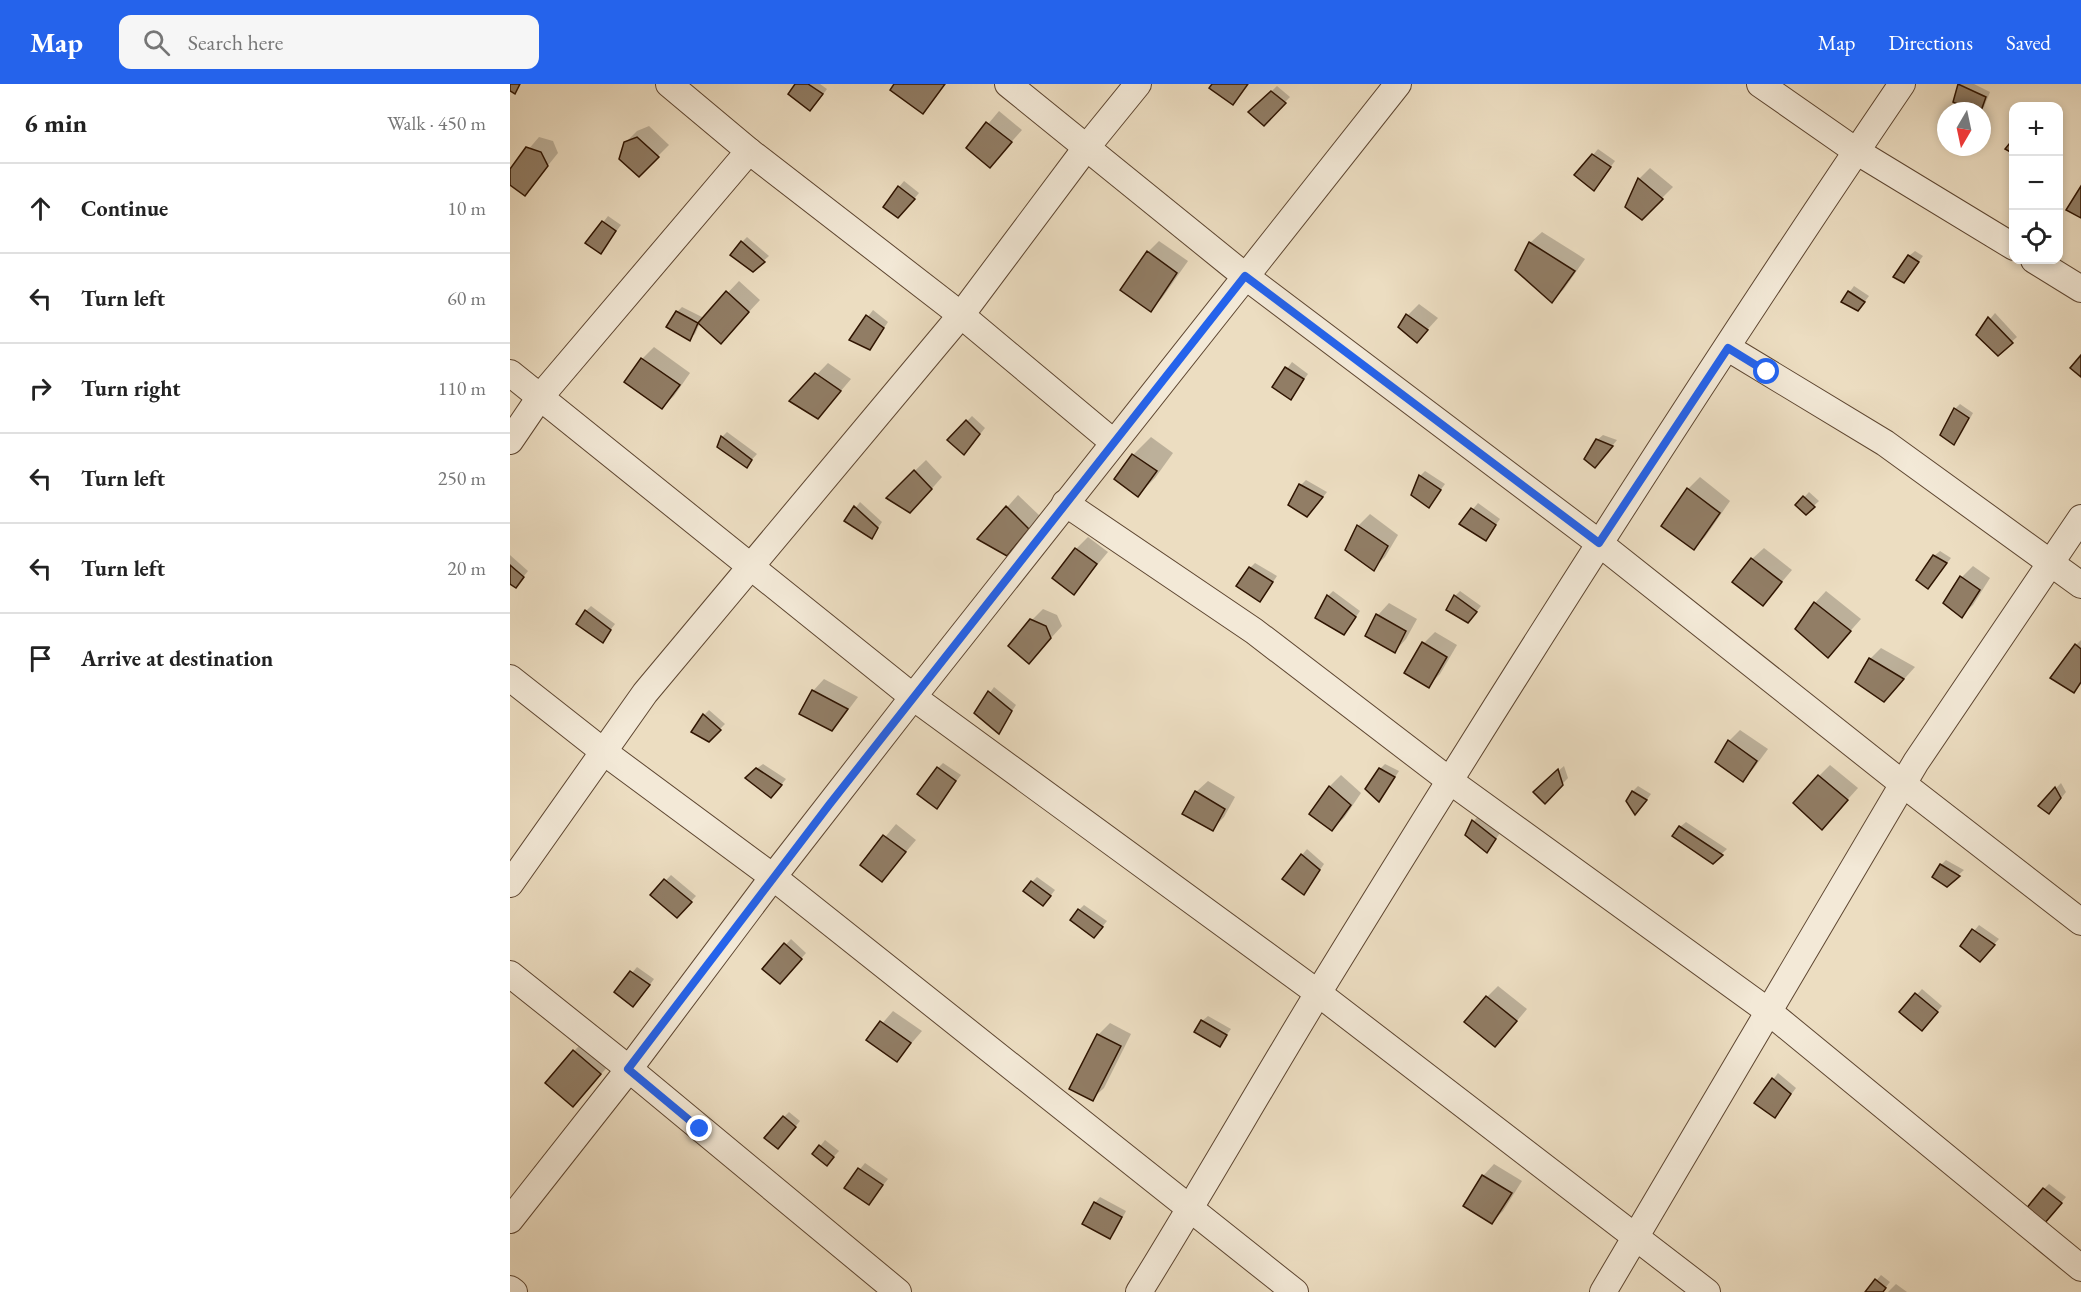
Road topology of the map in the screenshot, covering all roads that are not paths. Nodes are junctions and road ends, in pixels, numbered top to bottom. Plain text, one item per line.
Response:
1 (669, 84) edge
2 (1008, 84) edge
3 (1138, 84) edge
4 (1398, 84) edge
5 (1760, 84) edge
6 (1902, 84) edge
7 (1086, 148) junction
8 (749, 151) junction
9 (1856, 151) junction
10 (2009, 245) edge
11 (2040, 264) edge
12 (1245, 276) junction
13 (2081, 289) edge
14 (962, 315) junction
15 (1728, 348) junction
16 (510, 373) edge
17 (540, 397) junction
18 (510, 441) edge
19 (1113, 442) junction
20 (1065, 503) junction
21 (2081, 518) edge
22 (1599, 543) junction
23 (2051, 562) junction
24 (752, 567) junction
25 (2081, 585) edge
26 (510, 678) edge
27 (913, 697) junction
28 (604, 752) junction
29 (1450, 781) junction
30 (1903, 784) junction
31 (773, 877) junction
32 (510, 884) edge
33 (2081, 922) edge
34 (510, 974) edge
35 (1318, 993) junction
36 (1768, 1011) junction
37 (628, 1069) junction
38 (1191, 1209) junction
39 (510, 1220) edge
40 (1634, 1237) junction
41 (2081, 1268) edge
42 (510, 1289) edge
43 (514, 1292) edge
44 (898, 1292) edge
45 (1139, 1292) edge
46 (1295, 1292) edge
47 (1603, 1292) edge
48 (1707, 1292) edge

1 - 8 street
2 - 7 street
3 - 7 street
4 - 12 street
5 - 9 street
6 - 9 street
7 - 12 street
7 - 14 street
8 - 14 street
8 - 17 street
9 - 10 street
9 - 15 street
11 - 13 street
12 - 19 street
12 - 22 street
14 - 19 street
14 - 24 street
15 - 22 street
15 - 23 street
16 - 17 street
17 - 18 street
17 - 24 street
19 - 20 street
20 - 27 street
20 - 29 street
21 - 23 street
22 - 29 street
22 - 30 street
23 - 25 street
23 - 30 street
24 - 27 street
24 - 28 street
26 - 28 street
27 - 31 street
27 - 35 street
28 - 31 street
28 - 32 street
29 - 35 street
29 - 36 street
30 - 33 street
30 - 36 street
31 - 37 street
31 - 38 street
34 - 37 street
35 - 38 street
35 - 40 street
36 - 40 street
36 - 41 street
37 - 39 street
37 - 44 street
38 - 45 street
38 - 46 street
40 - 47 street
40 - 48 street
42 - 43 street

